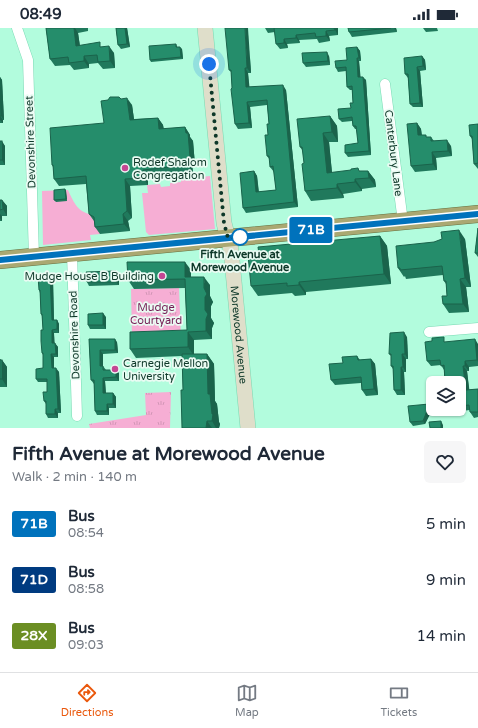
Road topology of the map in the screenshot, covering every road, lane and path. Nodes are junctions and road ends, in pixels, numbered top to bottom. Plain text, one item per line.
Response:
1 (17, 28) edge
2 (205, 28) edge
3 (385, 84) dead end
4 (478, 214) edge
5 (403, 222) junction
6 (228, 238) junction
7 (72, 253) junction
8 (34, 257) junction
9 (0, 260) edge
10 (478, 328) edge
11 (428, 332) dead end
12 (77, 416) dead end
13 (248, 428) edge

1 - 8 street, Devonshire Street
2 - 6 main road, Morewood Avenue
3 - 5 street, Canterbury Lane
4 - 5 highway
5 - 6 highway
6 - 7 highway
6 - 13 main road, Morewood Avenue
7 - 8 highway
7 - 12 street, Devonshire Road
8 - 9 highway
10 - 11 street

